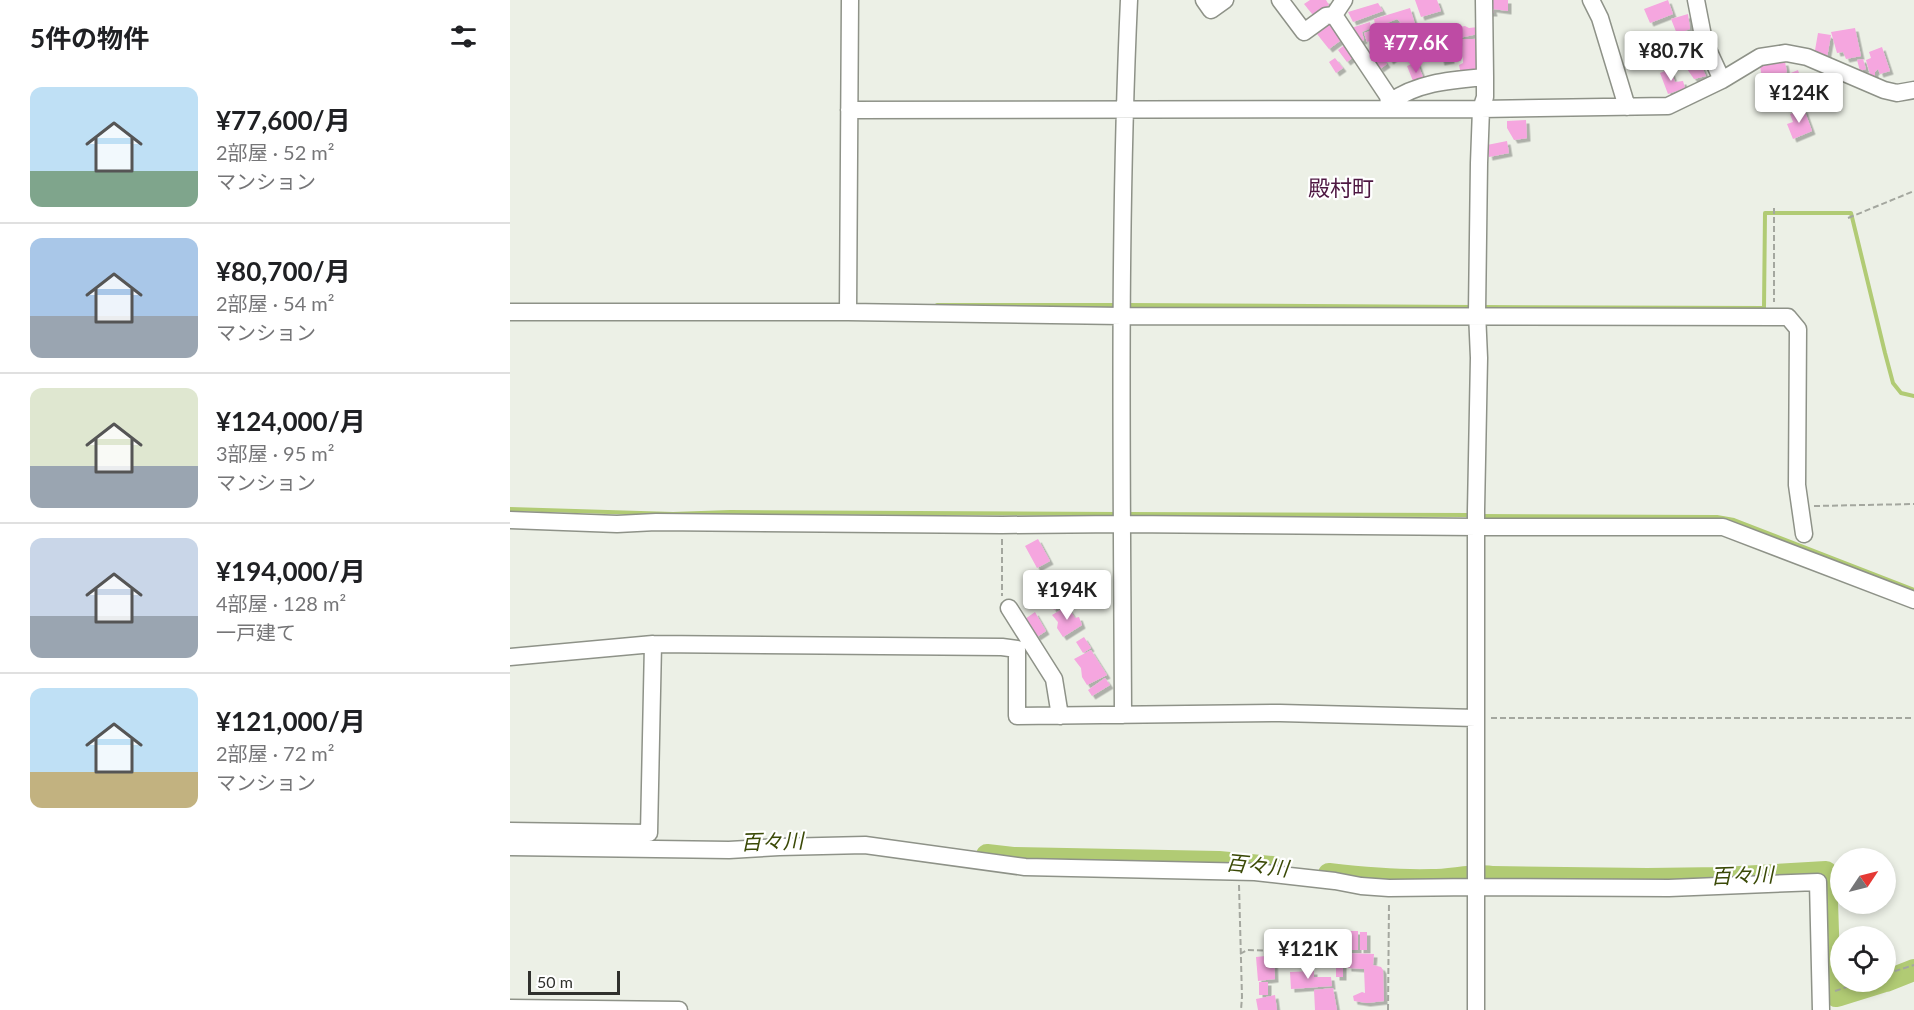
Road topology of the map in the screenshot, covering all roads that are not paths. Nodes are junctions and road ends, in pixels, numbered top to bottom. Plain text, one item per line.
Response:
1 (850, 0) edge
2 (1129, 0) edge
3 (1204, 0) edge
4 (1225, 0) edge
5 (1280, 0) edge
6 (1344, 0) edge
7 (1484, 0) edge
8 (1591, 0) edge
9 (1696, 0) edge
10 (1334, 15) junction
11 (1485, 77) junction
12 (1722, 80) junction
13 (1914, 90) edge
14 (1390, 105) junction
15 (1627, 107) junction
16 (1481, 109) junction
17 (849, 110) junction
18 (1124, 110) junction
19 (848, 307) junction
20 (1122, 309) junction
21 (1477, 310) junction
22 (510, 312) edge
23 (1122, 517) junction
24 (1477, 519) junction
25 (510, 520) edge
26 (1804, 534) dead end
27 (1914, 600) edge
28 (1006, 606) road end
29 (653, 645) junction
30 (1024, 646) junction
31 (510, 657) edge
32 (1123, 715) junction
33 (1060, 716) junction
34 (1476, 718) junction
35 (510, 831) edge
36 (510, 848) edge
37 (1475, 880) junction
38 (510, 1008) edge
39 (679, 1010) edge
40 (1476, 1010) edge
41 (1821, 1010) edge

1 - 17 street
2 - 18 street
3 - 4 street
5 - 10 street
6 - 10 street
7 - 11 street
8 - 15 street
9 - 12 street
10 - 14 street
11 - 14 street
11 - 16 street
12 - 13 street
12 - 15 street
14 - 16 street
14 - 18 street
15 - 16 street
16 - 21 street
17 - 18 street
17 - 19 street
18 - 20 street
19 - 20 street
19 - 22 street
20 - 21 street
20 - 23 street
21 - 24 street
21 - 26 street
23 - 24 street
23 - 25 street
23 - 32 street
24 - 27 street
24 - 34 street
28 - 30 street
29 - 30 street
29 - 31 street
29 - 35 street
30 - 33 street
30 - 33 street
32 - 33 street
32 - 34 street
34 - 37 street
36 - 37 street
37 - 40 street
37 - 41 street
38 - 39 street

